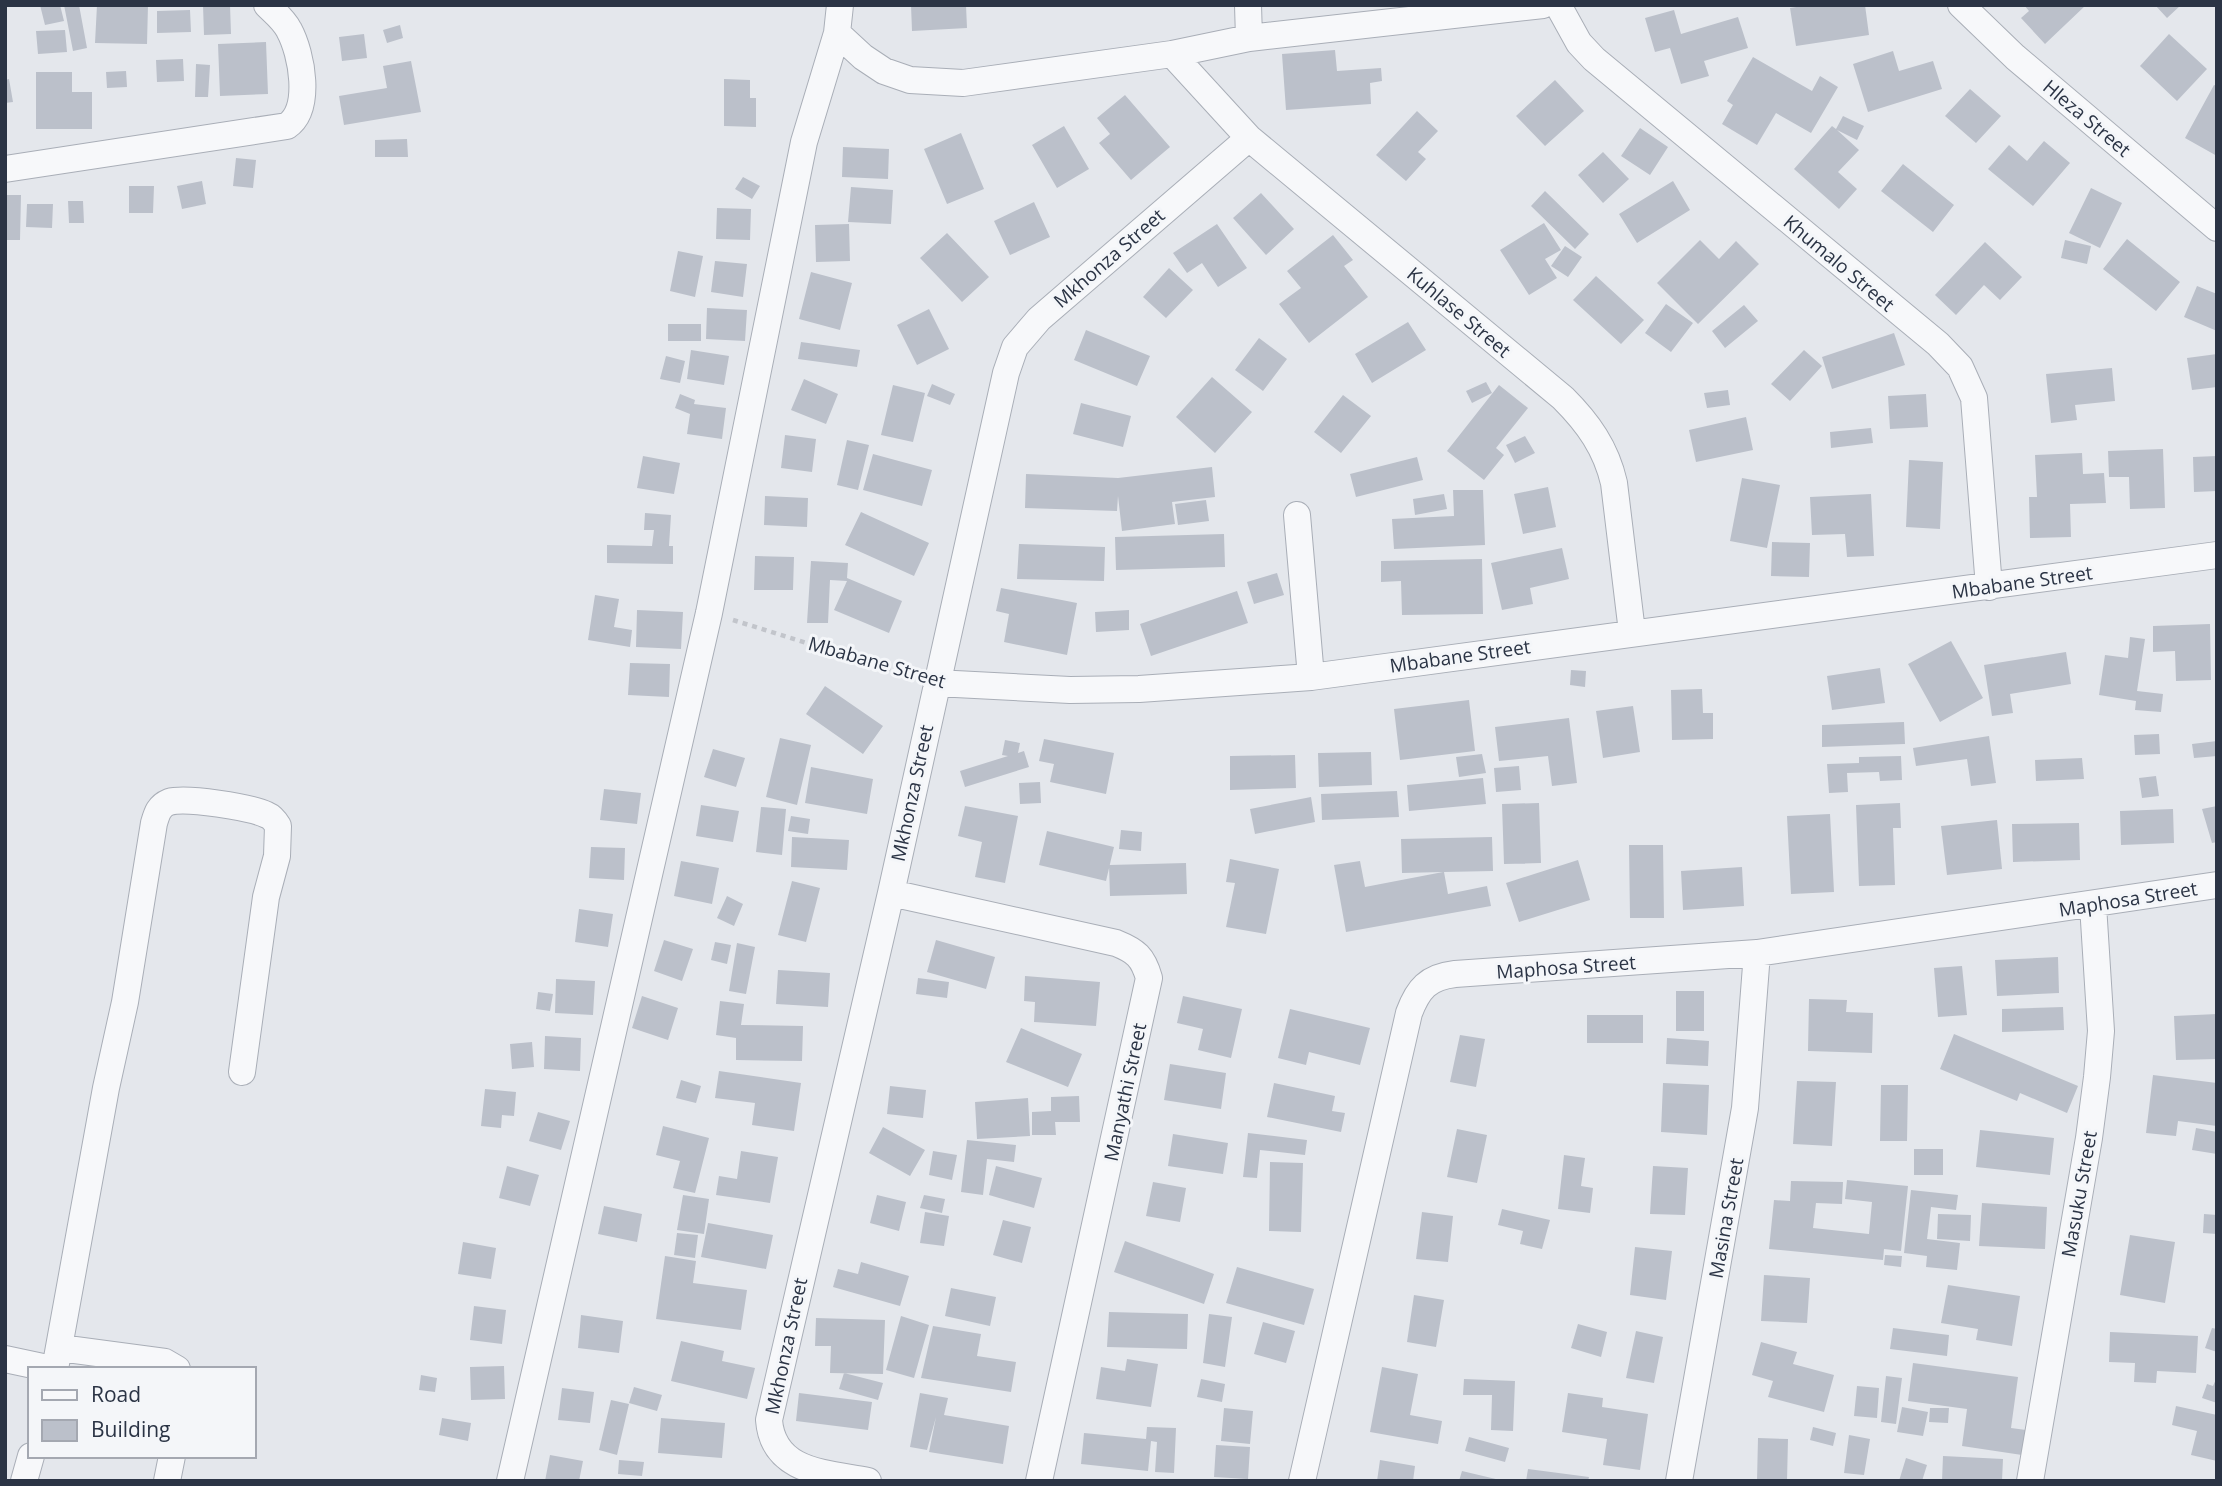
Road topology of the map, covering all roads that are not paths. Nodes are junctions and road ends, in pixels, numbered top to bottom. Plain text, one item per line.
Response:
1 (267, 5) edge
2 (840, 5) edge
3 (1248, 5) edge
4 (1544, 5) edge
5 (1558, 5) edge
6 (1961, 5) edge
7 (837, 33) junction
8 (1249, 38) junction
9 (1172, 54) junction
10 (1249, 138) junction
11 (5, 169) edge
12 (2217, 228) edge
13 (1297, 515) dead end
14 (2217, 555) edge
15 (1989, 587) junction
16 (1632, 632) junction
17 (1311, 677) junction
18 (936, 683) junction
19 (2217, 885) edge
20 (891, 893) junction
21 (2093, 905) junction
22 (1757, 953) junction
23 (242, 1072) dead end
24 (5, 1359) edge
25 (56, 1362) edge
26 (174, 1367) edge
27 (30, 1458) edge
28 (172, 1458) edge
29 (24, 1481) edge
30 (167, 1481) edge
31 (510, 1481) edge
32 (868, 1481) edge
33 (1039, 1481) edge
34 (1303, 1481) edge
35 (1679, 1481) edge
36 (2030, 1481) edge

1 - 11 street
2 - 7 street
3 - 8 street
4 - 8 street
5 - 15 street, Khumalo Street
6 - 12 street, Hleza Street
7 - 9 street
7 - 31 street
8 - 9 street
9 - 10 street, Kuhlase Street
10 - 16 street, Kuhlase Street
10 - 18 street, Mkhonza Street
13 - 17 street
14 - 15 street, Mbabane Street
15 - 16 street, Mbabane Street
16 - 17 street, Mbabane Street
17 - 18 street, Mbabane Street
18 - 20 street, Mkhonza Street
19 - 21 street, Maphosa Street
20 - 32 street, Mkhonza Street
20 - 33 street, Manyathi Street
21 - 22 street, Maphosa Street
21 - 36 street, Masuku Street
22 - 34 street, Maphosa Street
22 - 35 street, Masina Street
23 - 25 street
24 - 25 street
25 - 26 street
27 - 29 street
28 - 30 street

